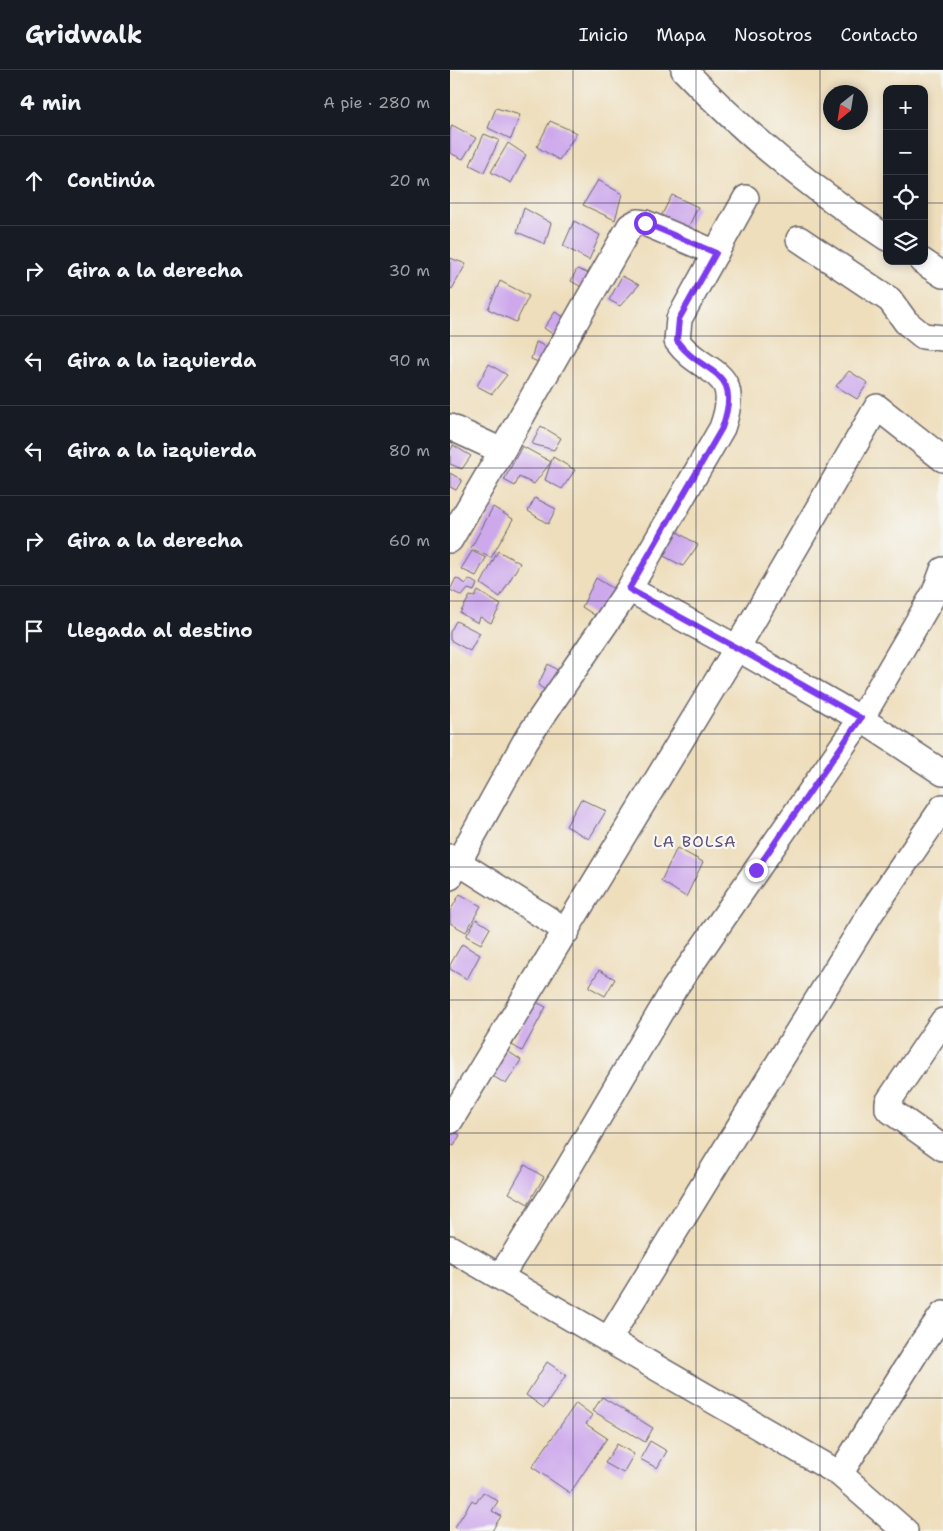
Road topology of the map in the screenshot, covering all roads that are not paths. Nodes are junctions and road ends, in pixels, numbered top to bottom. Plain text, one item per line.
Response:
1 (684, 70) edge
2 (746, 198) dead end
3 (883, 235) edge
4 (799, 239) dead end
5 (716, 253) junction
6 (928, 265) edge
7 (943, 275) edge
8 (943, 338) edge
9 (450, 427) edge
10 (502, 451) junction
11 (943, 459) edge
12 (456, 516) edge
13 (450, 540) edge
14 (943, 570) edge
15 (629, 589) junction
16 (737, 648) junction
17 (861, 718) junction
18 (943, 773) edge
19 (943, 807) edge
20 (453, 865) edge
21 (567, 931) junction
22 (943, 1021) edge
23 (450, 1121) edge
24 (943, 1148) edge
25 (450, 1248) edge
26 (500, 1277) junction
27 (943, 1314) edge
28 (608, 1340) junction
29 (840, 1474) junction
30 (905, 1531) edge

1 - 3 street
2 - 5 street
4 - 8 street
5 - 10 street
5 - 15 street
6 - 7 street
9 - 10 street
10 - 12 street
11 - 16 street
12 - 13 street
14 - 17 street
15 - 16 street
15 - 20 street
16 - 17 street
16 - 21 street
17 - 18 street
17 - 26 street
19 - 28 street
20 - 21 street
21 - 23 street
22 - 24 street
25 - 26 street
26 - 28 street
27 - 29 street
28 - 29 street
29 - 30 street

